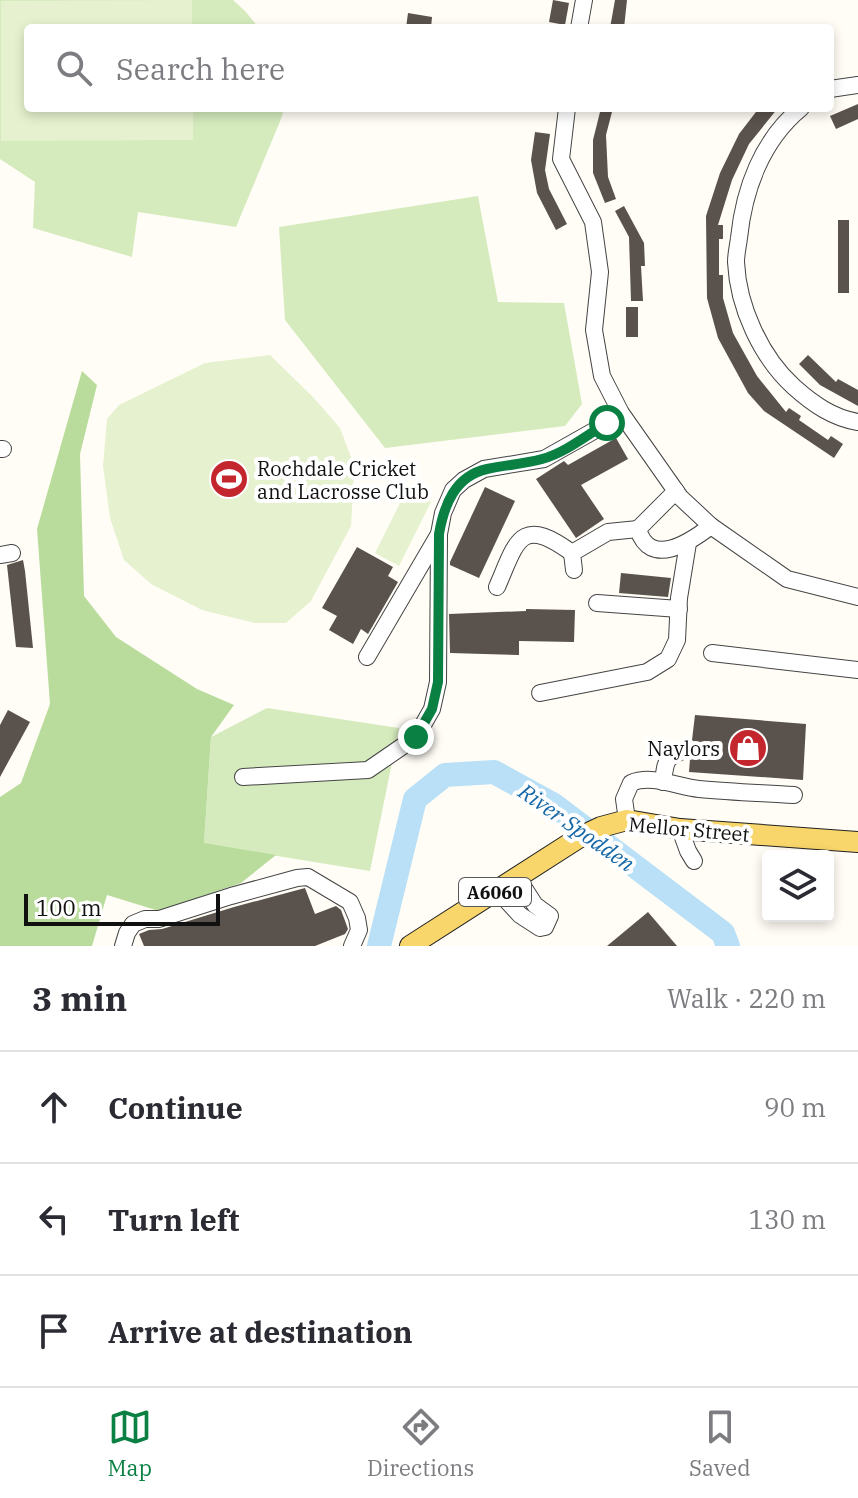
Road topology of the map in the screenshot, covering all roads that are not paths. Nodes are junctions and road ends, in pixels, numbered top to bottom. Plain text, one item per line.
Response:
1 (584, 0) edge
2 (580, 24) edge
3 (858, 85) edge
4 (834, 88) edge
5 (567, 112) edge
6 (797, 112) edge
7 (622, 414) junction
8 (858, 422) edge
9 (676, 491) junction
10 (711, 526) junction
11 (638, 529) junction
12 (439, 534) junction
13 (688, 543) junction
14 (497, 587) dead end
15 (858, 597) edge
16 (597, 603) dead end
17 (679, 609) junction
18 (712, 653) dead end
19 (367, 657) dead end
20 (858, 670) edge
21 (540, 693) dead end
22 (687, 749) dead end
23 (243, 777) dead end
24 (663, 782) junction
25 (794, 795) dead end
26 (627, 820) junction
27 (680, 829) junction
28 (858, 842) edge
29 (694, 861) dead end
30 (517, 877) junction
31 (497, 890) junction
32 (123, 946) edge
33 (352, 946) edge
34 (410, 946) edge

1 - 2 street
3 - 4 street
5 - 7 street
6 - 8 street
7 - 9 street
7 - 12 street
9 - 10 street
9 - 11 street
10 - 13 street
10 - 15 street
11 - 13 street
11 - 14 street
12 - 19 street
12 - 23 street
13 - 17 street
16 - 17 street
17 - 21 street
18 - 20 street
22 - 24 street
24 - 25 street
24 - 26 street
26 - 27 main road, Mellor Street / A6060
26 - 30 main road, Mellor Street / A6060
27 - 28 main road, Mellor Street / A6060
27 - 29 street
30 - 31 main road, Mellor Street / A6060
30 - 31 street
31 - 34 main road, Mellor Street / A6060
32 - 33 street

